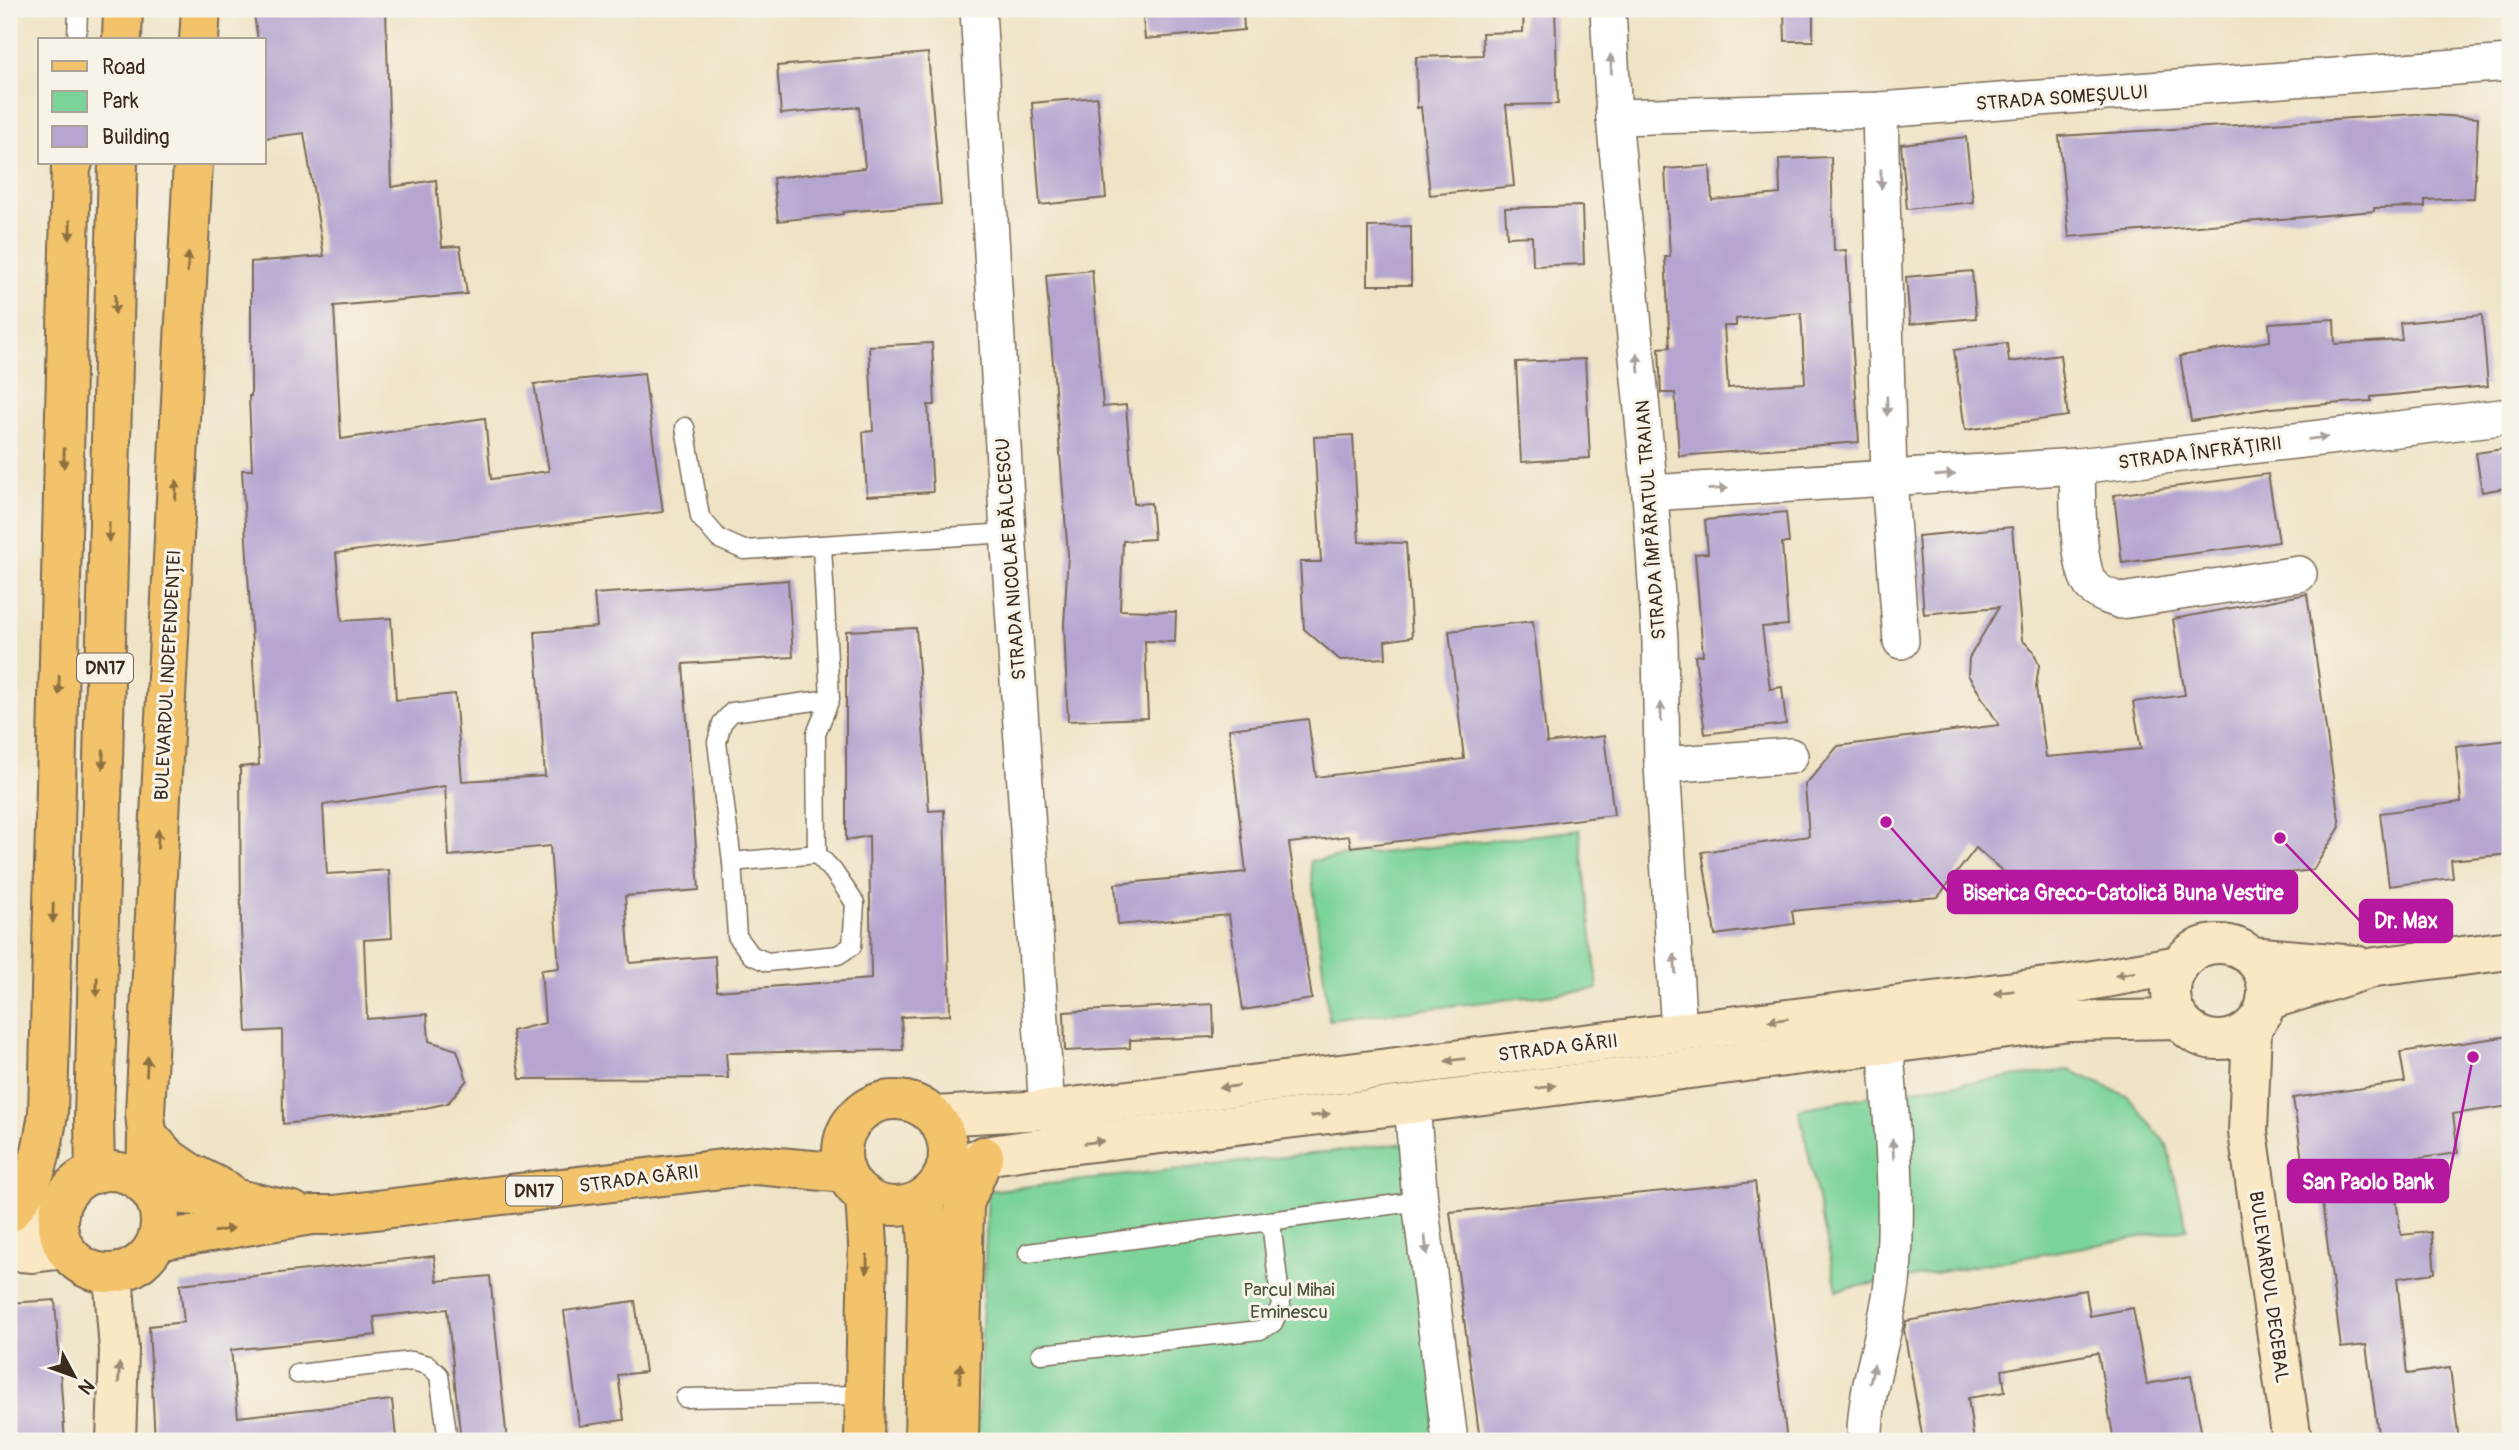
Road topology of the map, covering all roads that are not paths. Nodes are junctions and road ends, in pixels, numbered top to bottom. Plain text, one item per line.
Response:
1 (78, 9) edge
2 (123, 9) edge
3 (201, 9) edge
4 (978, 9) edge
5 (1608, 9) edge
6 (77, 38) edge
7 (122, 38) edge
8 (199, 38) edge
9 (2510, 63) edge
10 (1880, 110) junction
11 (1614, 117) junction
12 (72, 164) edge
13 (118, 164) edge
14 (193, 164) edge
15 (2510, 416) edge
16 (685, 426) dead end
17 (2077, 466) junction
18 (1889, 479) junction
19 (1650, 493) junction
20 (1007, 533) junction
21 (822, 545) junction
22 (2299, 574) dead end
23 (1901, 641) dead end
24 (830, 698) junction
25 (1790, 756) dead end
26 (1662, 765) junction
27 (817, 854) junction
28 (732, 862) junction
29 (2510, 950) edge
30 (2250, 956) junction
31 (2179, 965) junction
32 (2375, 967) junction
33 (2259, 1014) junction
34 (2179, 1019) junction
35 (1679, 1032) junction
36 (2210, 1040) junction
37 (1885, 1043) junction
38 (1412, 1104) junction
39 (1047, 1110) junction
40 (934, 1116) junction
41 (2248, 1132) junction
42 (148, 1134) junction
43 (984, 1156) junction
44 (851, 1170) junction
45 (95, 1174) junction
46 (936, 1183) junction
47 (148, 1189) junction
48 (242, 1200) junction
49 (1420, 1201) junction
50 (9, 1213) edge
51 (312, 1215) junction
52 (1271, 1222) junction
53 (9, 1230) edge
54 (62, 1231) junction
55 (157, 1241) junction
56 (9, 1251) edge
57 (1028, 1253) dead end
58 (113, 1273) junction
59 (1041, 1354) dead end
60 (297, 1374) dead end
61 (865, 1395) junction
62 (684, 1398) dead end
63 (116, 1441) edge
64 (448, 1441) edge
65 (864, 1441) edge
66 (924, 1441) edge
67 (959, 1441) edge
68 (1450, 1441) edge
69 (1865, 1441) edge
70 (2292, 1441) edge

1 - 6 lane
2 - 7 main road
3 - 8 main road
4 - 20 street, STRADA NICOLAE BĂLCESCU
11 -> 5 street, STRADA ÎMPĂRATUL TRAIAN
9 - 10 street, STRADA SOMEȘULUI
10 - 11 street, STRADA SOMEȘULUI
10 -> 18 street
19 -> 11 street, STRADA ÎMPĂRATUL TRAIAN
12 -> 50 main road
13 -> 45 main road, DN17
42 -> 14 main road, BULEVARDUL INDEPENDENȚEI
17 -> 15 street, STRADA ÎNFRĂȚIRII
16 - 21 lane
18 -> 17 street, STRADA ÎNFRĂȚIRII
17 - 22 street
19 -> 18 street, STRADA ÎNFRĂȚIRII
18 - 23 street
26 -> 19 street, STRADA ÎMPĂRATUL TRAIAN
20 - 21 lane
20 - 39 street, STRADA NICOLAE BĂLCESCU
21 - 24 lane
24 - 27 lane
24 - 28 lane
25 - 26 street
35 -> 26 street, STRADA ÎMPĂRATUL TRAIAN
27 - 28 lane
27 - 28 lane
29 - 32 main road, STRADA GĂRII
30 - 31 main road, STRADA GĂRII
30 - 32 main road, STRADA GĂRII
30 - 33 main road
31 - 34 main road
31 -> 35 main road, STRADA GĂRII
32 - 33 main road, STRADA GĂRII
33 - 36 main road, STRADA GĂRII
33 - 41 main road, BULEVARDUL DECEBAL
34 - 36 main road
34 - 37 main road, STRADA GĂRII
35 -> 39 main road, STRADA GĂRII
36 - 41 main road, BULEVARDUL DECEBAL
38 -> 37 main road, STRADA GĂRII
69 -> 37 street
43 -> 38 main road, STRADA GĂRII
38 - 49 street
39 - 40 main road, STRADA GĂRII
40 - 44 main road
40 - 46 main road
41 - 70 main road, BULEVARDUL DECEBAL
42 - 47 main road, BULEVARDUL INDEPENDENȚEI
42 - 48 main road
43 - 46 main road, STRADA GĂRII
67 -> 43 main road
44 - 46 main road
44 - 51 main road, STRADA GĂRII / DN17
44 -> 61 main road
45 - 47 main road, DN17
45 - 54 main road
46 - 66 main road
47 - 48 main road, STRADA GĂRII / DN17
47 - 55 main road, BULEVARDUL INDEPENDENȚEI
48 - 51 main road, STRADA GĂRII / DN17
49 - 52 lane
49 -> 68 street
55 -> 51 main road, STRADA GĂRII / DN17
52 - 57 lane
52 - 59 lane
53 - 54 main road
54 - 56 main road
54 - 58 main road
55 - 58 main road
63 -> 58 main road
60 - 64 lane
61 - 62 lane
61 - 65 main road

